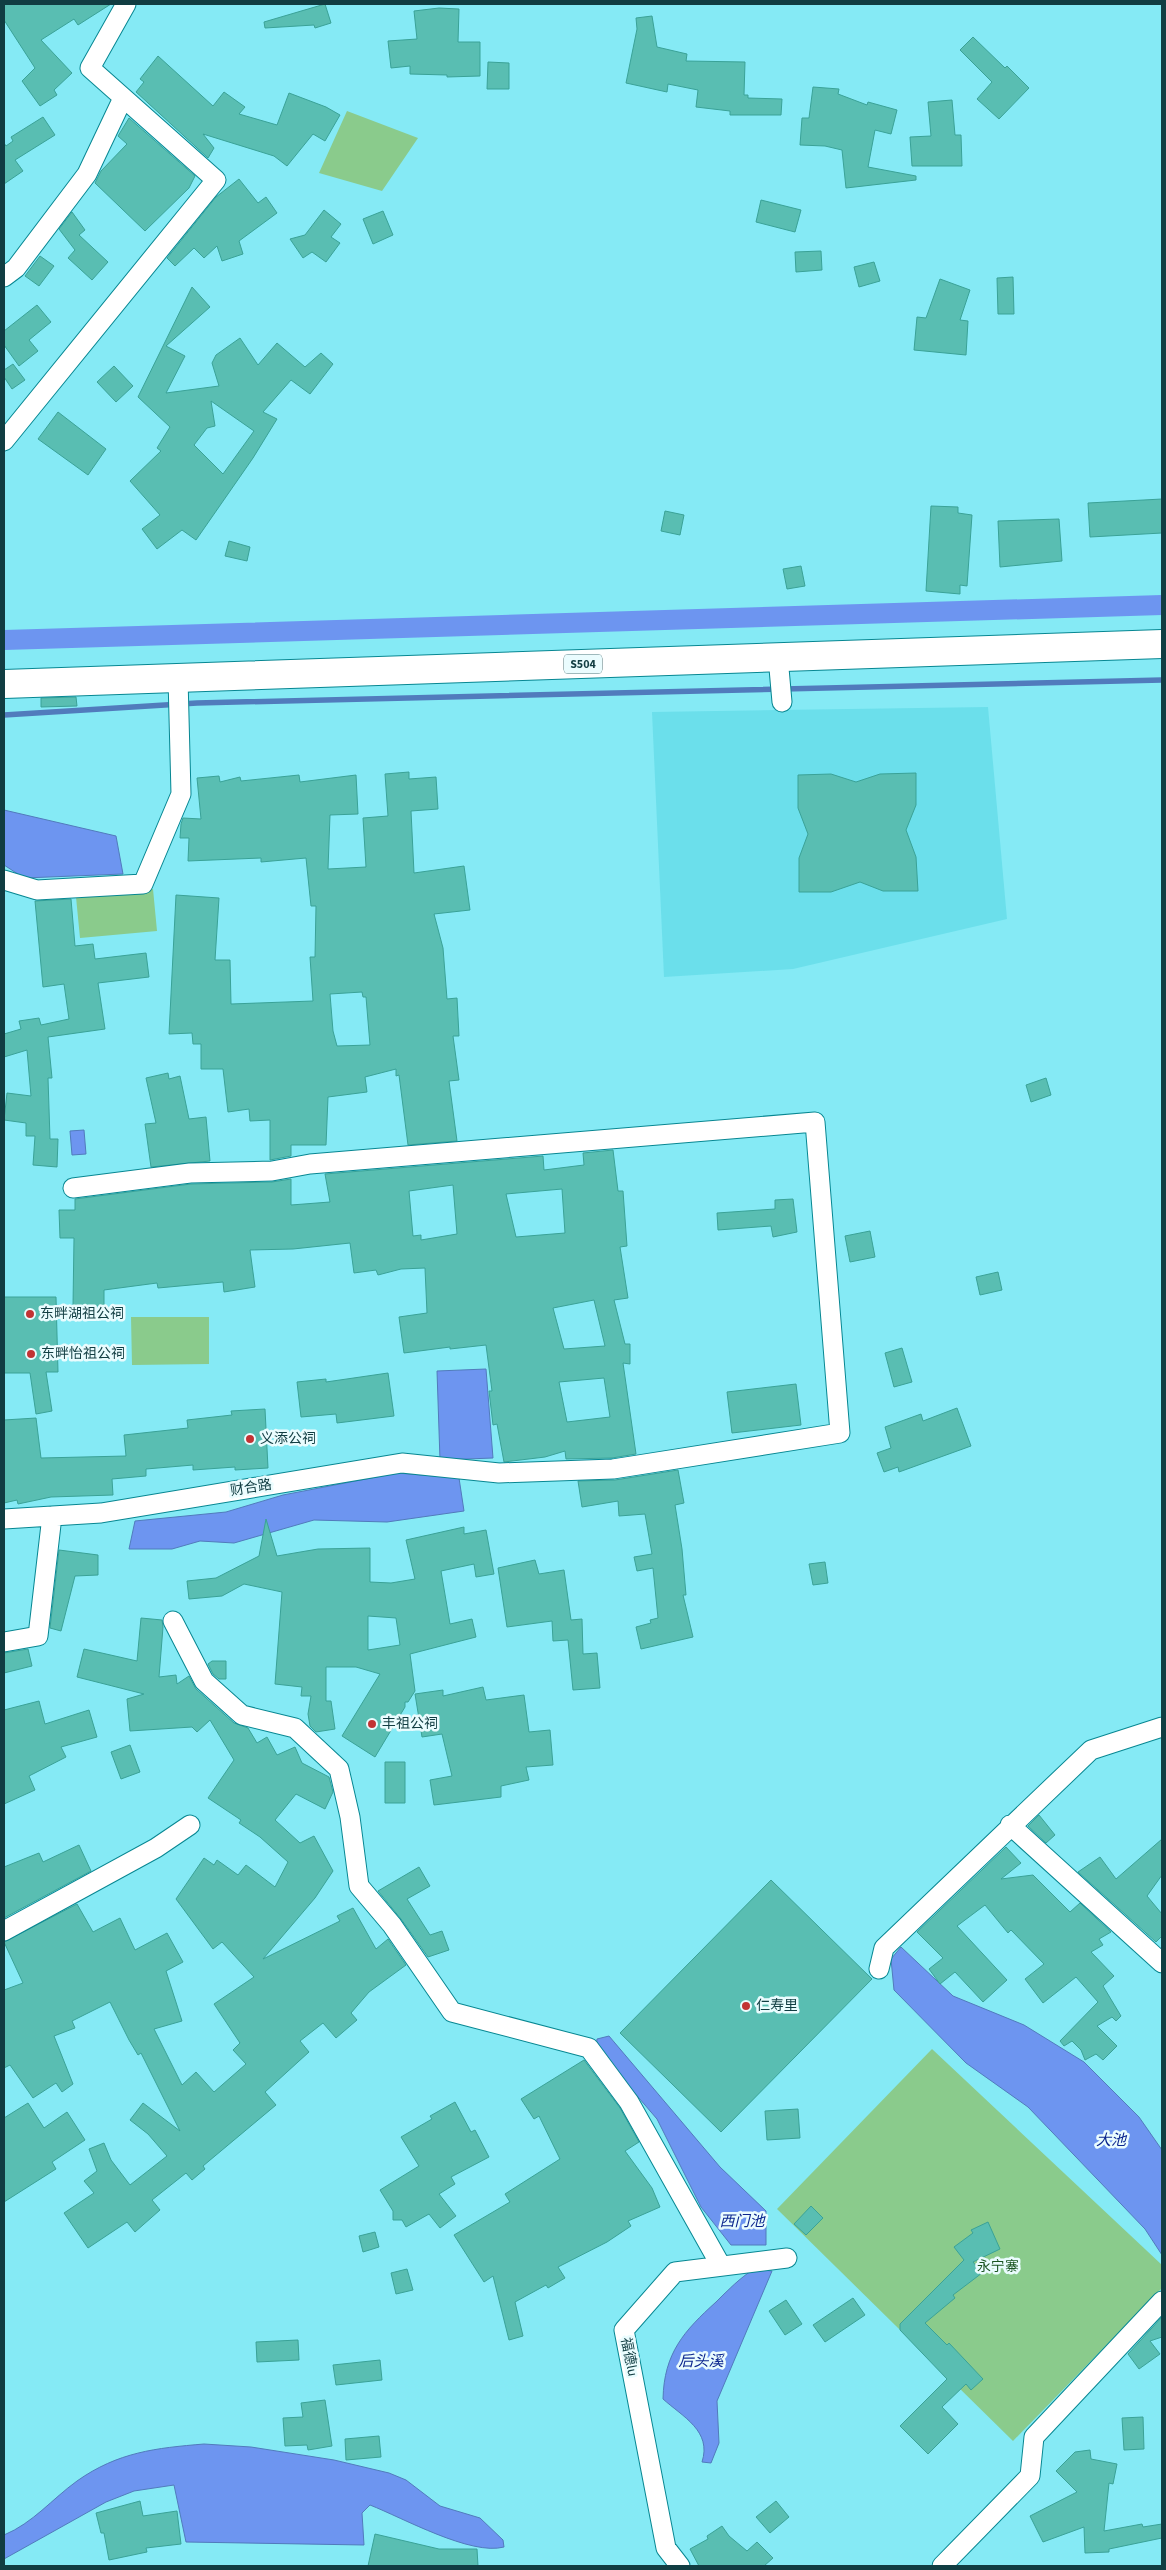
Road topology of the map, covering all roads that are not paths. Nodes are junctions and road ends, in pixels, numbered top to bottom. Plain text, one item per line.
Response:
1 (126, 4) edge
2 (123, 98) junction
3 (4, 277) edge
4 (4, 441) edge
5 (1162, 644) edge
6 (779, 667) junction
7 (4, 684) edge
8 (178, 685) junction
9 (782, 702) dead end
10 (4, 880) edge
11 (73, 1188) dead end
12 (52, 1516) junction
13 (4, 1519) edge
14 (173, 1621) dead end
15 (4, 1642) edge
16 (1162, 1727) edge
17 (190, 1825) dead end
18 (1010, 1825) junction
19 (4, 1931) edge
20 (1162, 1964) edge
21 (879, 1969) dead end
22 (787, 2258) dead end
23 (721, 2266) junction
24 (1162, 2301) edge
25 (680, 2566) edge
26 (942, 2566) edge

1 - 2 street
2 - 3 street
2 - 4 street
5 - 6 main road, S504
6 - 8 main road, S504
6 - 9 street
7 - 8 main road, S504
8 - 10 street
11 - 12 street, 财合路
12 - 13 street, 财合路
12 - 15 street
14 - 23 street
16 - 18 street
17 - 19 street
18 - 20 street
18 - 21 street
22 - 23 street, 福德lu
23 - 25 street, 福德lu
24 - 26 street

